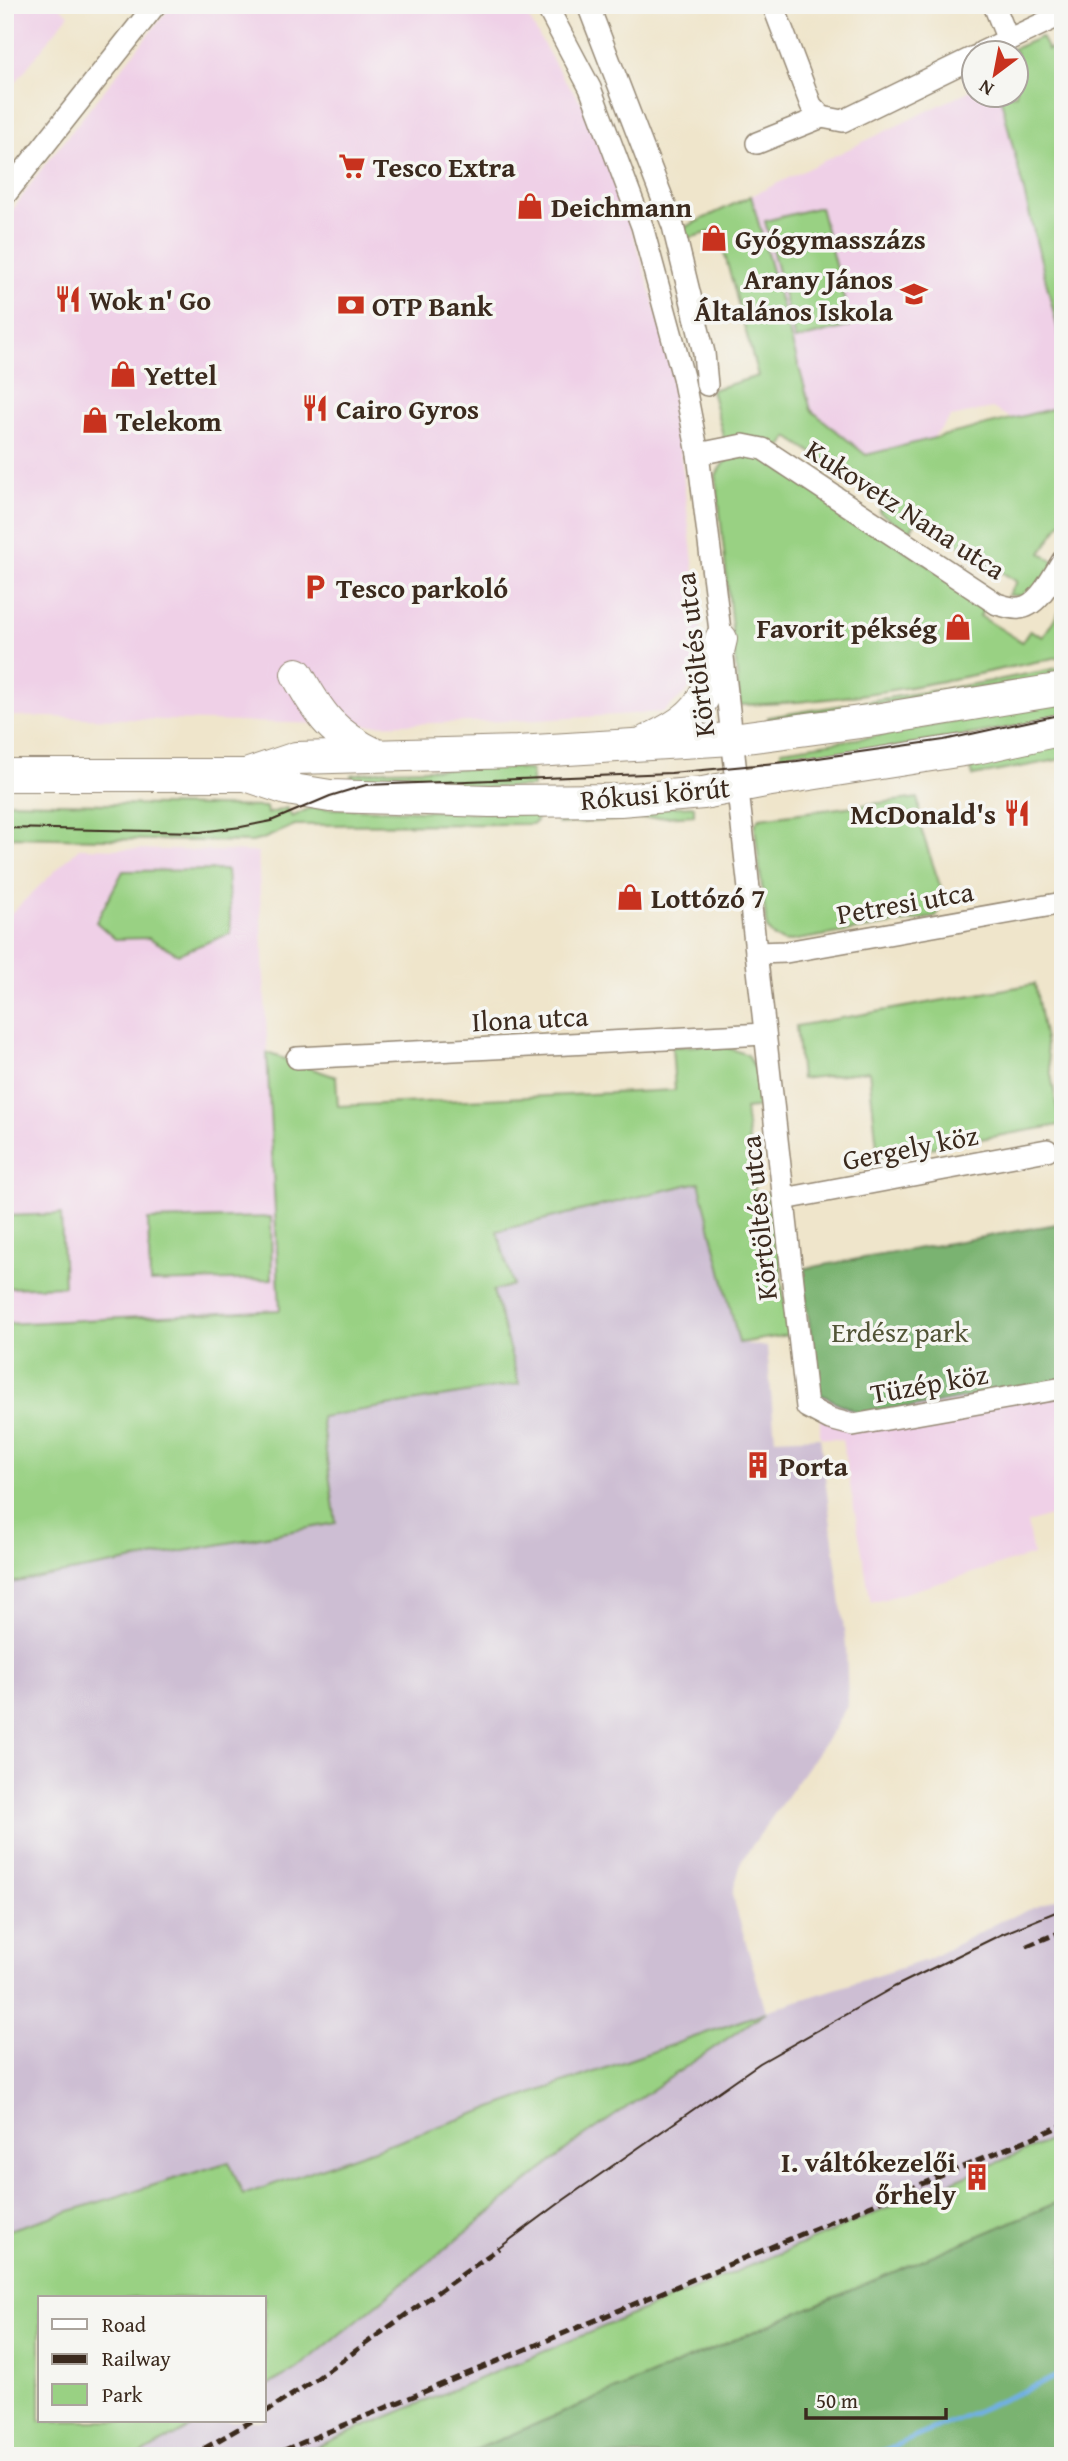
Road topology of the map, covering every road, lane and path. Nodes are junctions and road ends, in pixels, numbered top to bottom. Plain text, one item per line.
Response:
1 (155, 5) edge
2 (546, 5) edge
3 (588, 5) edge
4 (773, 5) edge
5 (995, 5) edge
6 (1063, 14) edge
7 (1007, 38) edge
8 (1012, 38) edge
9 (960, 64) edge
10 (822, 117) junction
11 (757, 143) dead end
12 (5, 195) edge
13 (707, 385) dead end
14 (698, 454) junction
15 (1063, 560) edge
16 (721, 639) junction
17 (298, 674) dead end
18 (1063, 689) edge
19 (1063, 729) edge
20 (732, 739) junction
21 (638, 746) junction
22 (377, 756) junction
23 (296, 758) junction
24 (5, 775) edge
25 (246, 775) junction
26 (737, 786) junction
27 (323, 794) junction
28 (1063, 903) edge
29 (757, 953) junction
30 (765, 1034) junction
31 (297, 1058) dead end
32 (1047, 1150) dead end
33 (784, 1199) junction
34 (1063, 1388) edge
35 (807, 1407) joint

1 - 12 street
2 - 14 street, Körtöltés utca
3 - 13 street
4 - 10 street
5 - 7 street
6 - 8 street
9 - 10 street
10 - 11 street
14 - 15 street, Kukovetz Nana utca
14 - 16 street, Körtöltés utca
16 - 20 street, Körtöltés utca
16 - 21 main road
17 - 22 main road
18 - 20 main road, Rókusi körút
19 - 26 main road, Rókusi körút
20 - 21 main road, Rókusi körút
20 - 26 street, Körtöltés utca
21 - 22 main road, Rókusi körút
22 - 23 main road, Rókusi körút
23 - 25 main road, Rókusi körút
23 - 27 main road
24 - 25 main road, Rókusi körút
25 - 27 main road, Rókusi körút
26 - 27 main road, Rókusi körút
26 - 29 street, Körtöltés utca
28 - 29 street, Petresi utca
29 - 30 street, Körtöltés utca
30 - 31 street, Ilona utca
30 - 33 street, Körtöltés utca
32 - 33 street, Gergely köz
33 - 35 street, Körtöltés utca
34 - 35 street, Tüzép köz

